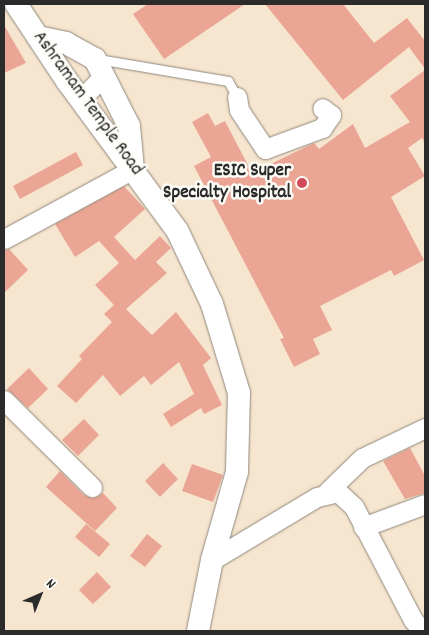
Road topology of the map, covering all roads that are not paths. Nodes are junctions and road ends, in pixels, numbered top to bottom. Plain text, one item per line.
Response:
1 (16, 4) edge
2 (38, 38) junction
3 (100, 67) junction
4 (237, 97) joint
5 (80, 99) junction
6 (322, 108) dead end
7 (133, 169) junction
8 (4, 239) edge
9 (4, 400) edge
10 (425, 428) edge
11 (92, 487) dead end
12 (328, 492) junction
13 (425, 504) edge
14 (364, 527) junction
15 (212, 560) junction
16 (198, 631) edge
17 (423, 631) edge

1 - 2 street, Ashramam Temple Road
2 - 3 street
2 - 5 street, Ashramam Temple Road
3 - 4 lane
3 - 5 street
3 - 7 street
4 - 6 street
5 - 7 street, Ashramam Temple Road
7 - 8 street
7 - 15 street, Ashramam Temple Road
9 - 11 street
10 - 12 street
12 - 14 street
12 - 15 street
13 - 14 street
14 - 17 street
15 - 16 street, Ashramam Temple Road

